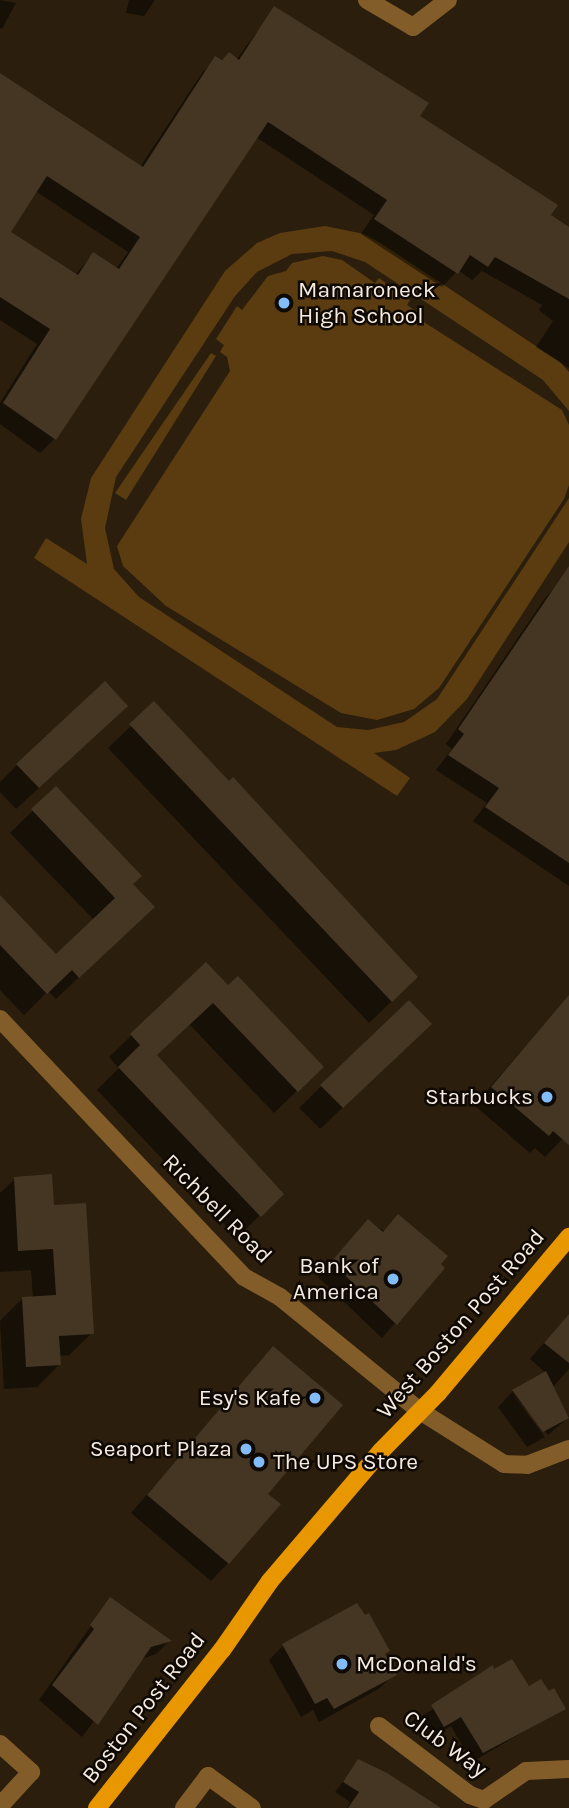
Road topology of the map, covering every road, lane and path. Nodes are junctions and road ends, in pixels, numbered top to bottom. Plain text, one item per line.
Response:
1 (367, 0) edge
2 (449, 0) edge
3 (0, 1019) edge
4 (569, 1237) edge
5 (420, 1411) junction
6 (569, 1449) edge
7 (230, 1638) joint
8 (379, 1726) dead end
9 (0, 1744) edge
10 (569, 1769) edge
11 (483, 1804) edge
12 (0, 1806) edge
13 (97, 1808) edge
14 (184, 1808) edge
15 (252, 1808) edge

1 - 2 street
3 - 5 street, Richbell Road
4 - 5 main road, West Boston Post Road
5 - 6 street, Richbell Road
5 - 7 main road, West Boston Post Road
7 - 13 main road, Boston Post Road
8 - 11 street, Club Way
9 - 12 street
10 - 11 street
14 - 15 street

